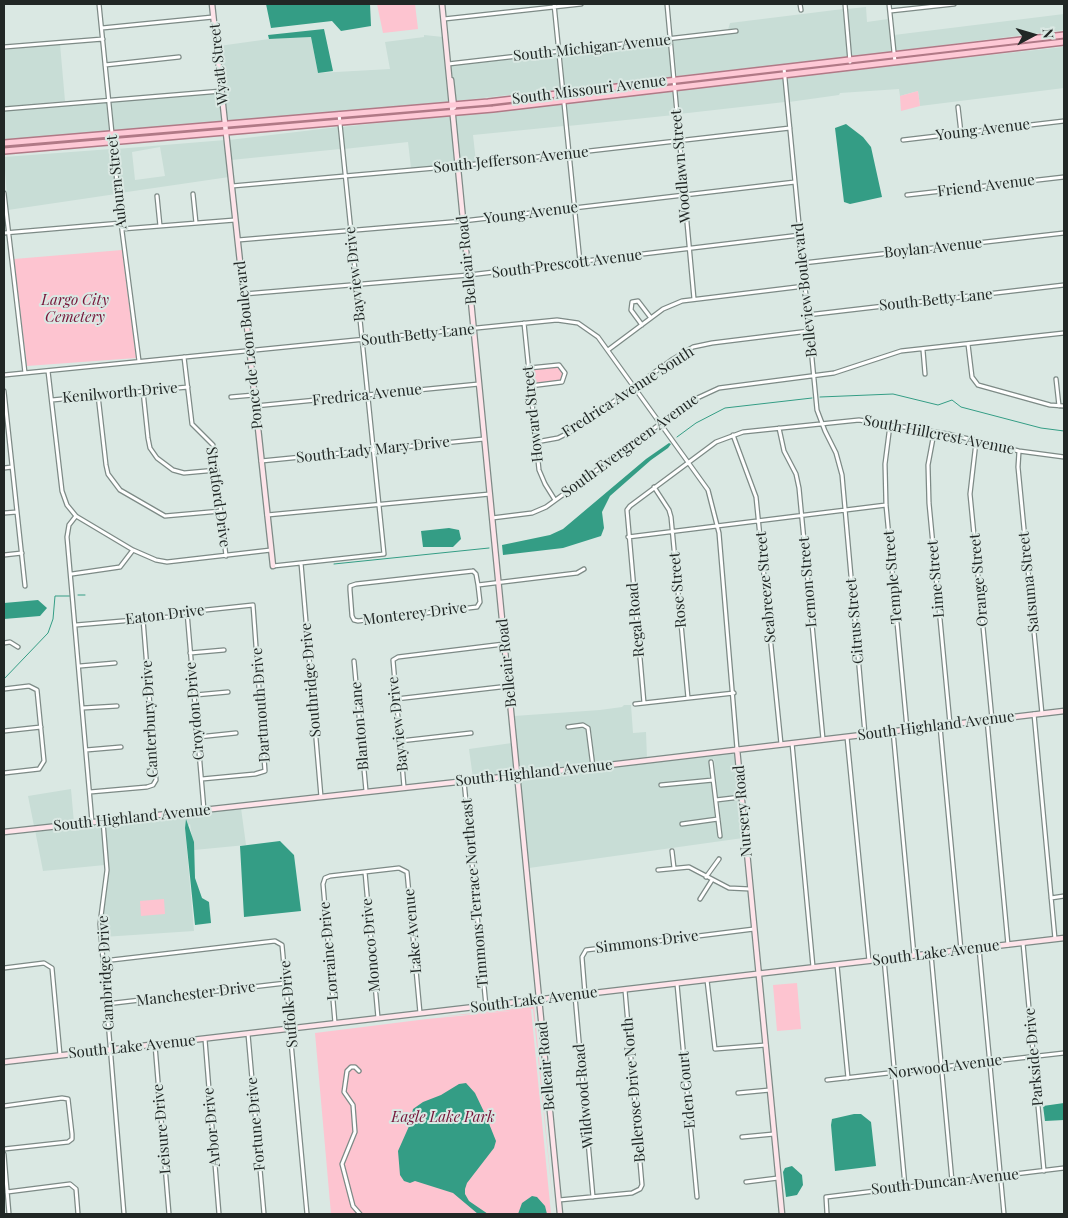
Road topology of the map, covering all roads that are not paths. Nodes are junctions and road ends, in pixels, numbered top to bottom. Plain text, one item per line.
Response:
1 (99, 4) edge
2 (212, 4) edge
3 (442, 4) edge
4 (581, 4) edge
5 (667, 4) edge
6 (800, 4) edge
7 (845, 4) edge
8 (889, 4) edge
9 (954, 4) edge
10 (554, 5) edge
11 (801, 10) dead end
12 (890, 11) junction
13 (214, 17) junction
14 (444, 19) junction
15 (102, 28) junction
16 (736, 31) dead end
17 (1064, 35) edge
18 (103, 39) junction
19 (671, 39) junction
20 (1064, 42) edge
21 (4, 47) edge
22 (560, 51) junction
23 (894, 55) junction
24 (179, 58) dead end
25 (850, 60) junction
26 (895, 62) junction
27 (448, 64) junction
28 (105, 65) junction
29 (851, 67) junction
30 (784, 68) junction
31 (785, 75) junction
32 (675, 80) junction
33 (674, 88) junction
34 (222, 90) junction
35 (564, 93) junction
36 (108, 100) junction
37 (564, 101) junction
38 (452, 105) junction
39 (958, 107) dead end
40 (4, 109) edge
41 (453, 112) junction
42 (339, 114) junction
43 (1064, 121) edge
44 (340, 122) junction
45 (226, 124) junction
46 (790, 128) junction
47 (226, 132) junction
48 (112, 133) junction
49 (960, 133) junction
50 (679, 140) junction
51 (903, 140) dead end
52 (112, 141) junction
53 (4, 143) edge
54 (4, 151) edge
55 (569, 153) junction
56 (458, 166) junction
57 (345, 176) junction
58 (1064, 177) edge
59 (795, 182) junction
60 (232, 186) junction
61 (4, 193) edge
62 (193, 194) dead end
63 (684, 195) junction
64 (907, 195) dead end
65 (157, 196) dead end
66 (574, 208) junction
67 (235, 220) junction
68 (463, 221) junction
69 (122, 222) junction
70 (196, 223) junction
71 (160, 226) junction
72 (122, 229) junction
73 (350, 230) junction
74 (8, 232) junction
75 (4, 233) edge
76 (1064, 233) edge
77 (800, 235) junction
78 (238, 240) junction
79 (689, 249) junction
80 (580, 262) junction
81 (803, 262) junction
82 (469, 275) junction
83 (356, 285) junction
84 (1064, 285) edge
85 (805, 286) junction
86 (244, 294) junction
87 (694, 299) junction
88 (808, 314) junction
89 (651, 318) junction
90 (524, 323) junction
91 (642, 325) junction
92 (474, 329) junction
93 (809, 331) junction
94 (1064, 333) edge
95 (362, 340) junction
96 (968, 344) junction
97 (608, 350) junction
98 (923, 350) junction
99 (249, 351) junction
100 (184, 358) junction
101 (139, 361) junction
102 (529, 368) junction
103 (48, 370) junction
104 (25, 373) junction
105 (925, 374) dead end
106 (4, 375) edge
107 (814, 376) junction
108 (1056, 379) dead end
109 (480, 384) junction
110 (530, 386) junction
111 (188, 387) junction
112 (634, 387) junction
113 (4, 391) edge
114 (143, 391) junction
115 (98, 395) junction
116 (254, 395) junction
117 (368, 395) junction
118 (232, 398) dead end
119 (52, 400) junction
120 (256, 406) junction
121 (1059, 406) junction
122 (1064, 406) edge
123 (6, 423) edge
124 (661, 423) junction
125 (821, 423) junction
126 (890, 425) junction
127 (779, 428) junction
128 (934, 433) junction
129 (733, 435) junction
130 (485, 439) junction
131 (536, 442) junction
132 (976, 442) junction
133 (373, 450) junction
134 (1019, 451) junction
135 (1064, 457) edge
136 (261, 461) junction
137 (689, 462) junction
138 (12, 467) junction
139 (4, 468) edge
140 (217, 470) junction
141 (654, 488) junction
142 (490, 494) junction
143 (556, 500) junction
144 (379, 505) junction
145 (886, 505) junction
146 (844, 508) junction
147 (17, 512) junction
148 (221, 512) junction
149 (4, 513) edge
150 (802, 515) junction
151 (76, 516) junction
152 (267, 516) junction
153 (492, 518) junction
154 (759, 520) junction
155 (718, 525) junction
156 (672, 532) junction
157 (628, 537) junction
158 (133, 550) junction
159 (271, 550) junction
160 (22, 553) junction
161 (4, 554) edge
162 (226, 556) junction
163 (301, 563) junction
164 (273, 566) joint
165 (584, 569) dead end
166 (72, 574) junction
167 (499, 583) junction
168 (478, 585) junction
169 (26, 586) dead end
170 (254, 605) joint
171 (187, 612) junction
172 (143, 619) junction
173 (76, 624) junction
174 (4, 643) edge
175 (505, 644) junction
176 (18, 647) dead end
177 (224, 650) dead end
178 (190, 653) junction
179 (354, 661) dead end
180 (115, 663) dead end
181 (80, 666) junction
182 (509, 686) junction
183 (4, 688) edge
184 (228, 692) dead end
185 (734, 693) junction
186 (195, 695) junction
187 (688, 698) junction
188 (396, 699) junction
189 (644, 703) junction
190 (636, 704) dead end
191 (117, 706) dead end
192 (83, 708) junction
193 (1064, 711) edge
194 (1034, 714) junction
195 (1042, 714) junction
196 (989, 719) junction
197 (950, 724) junction
198 (940, 725) junction
199 (568, 726) dead end
200 (41, 727) junction
201 (907, 729) junction
202 (893, 730) junction
203 (4, 731) edge
204 (236, 733) dead end
205 (471, 734) dead end
206 (865, 734) junction
207 (847, 736) junction
208 (198, 737) junction
209 (823, 739) junction
210 (400, 741) junction
211 (792, 742) junction
212 (781, 744) junction
213 (121, 747) dead end
214 (737, 749) junction
215 (86, 750) junction
216 (712, 762) dead end
217 (592, 767) junction
218 (4, 773) edge
219 (518, 775) junction
220 (202, 779) junction
221 (713, 780) junction
222 (464, 781) junction
223 (662, 785) dead end
224 (404, 787) junction
225 (90, 792) junction
226 (366, 792) junction
227 (321, 797) junction
228 (741, 797) junction
229 (716, 800) junction
230 (204, 810) junction
231 (718, 820) junction
232 (104, 821) junction
233 (92, 822) junction
234 (682, 824) dead end
235 (4, 832) edge
236 (720, 836) dead end
237 (672, 851) dead end
238 (719, 859) dead end
239 (674, 868) junction
240 (658, 870) dead end
241 (365, 872) junction
242 (706, 877) junction
243 (325, 878) joint
244 (712, 880) junction
245 (750, 889) junction
246 (1064, 896) edge
247 (1052, 898) junction
248 (700, 899) dead end
249 (754, 929) junction
250 (1064, 938) edge
251 (1055, 939) junction
252 (1023, 943) junction
253 (1008, 945) junction
254 (979, 948) junction
255 (961, 950) junction
256 (931, 954) junction
257 (914, 955) junction
258 (884, 959) junction
259 (103, 961) junction
260 (869, 961) junction
261 (838, 965) junction
262 (4, 968) edge
263 (813, 968) junction
264 (759, 974) junction
265 (707, 980) junction
266 (286, 983) junction
267 (677, 984) junction
268 (625, 990) junction
269 (586, 994) junction
270 (574, 996) junction
271 (540, 999) junction
272 (106, 1004) junction
273 (486, 1006) junction
274 (420, 1014) junction
275 (378, 1018) junction
276 (336, 1023) junction
277 (291, 1028) junction
278 (248, 1034) junction
279 (205, 1039) junction
280 (155, 1045) junction
281 (766, 1045) junction
282 (110, 1050) junction
283 (1064, 1053) edge
284 (60, 1055) junction
285 (1034, 1057) junction
286 (4, 1062) edge
287 (989, 1062) junction
288 (942, 1067) junction
289 (359, 1071) dead end
290 (895, 1073) junction
291 (848, 1078) junction
292 (826, 1080) dead end
293 (770, 1090) junction
294 (738, 1093) dead end
295 (4, 1106) edge
296 (774, 1134) junction
297 (742, 1137) dead end
298 (4, 1149) edge
299 (4, 1154) edge
300 (1064, 1168) edge
301 (1044, 1171) junction
302 (1000, 1176) junction
303 (778, 1178) junction
304 (952, 1181) junction
305 (746, 1182) dead end
306 (906, 1186) junction
307 (7, 1192) junction
308 (593, 1196) junction
309 (697, 1197) dead end
310 (559, 1200) junction
311 (9, 1214) edge
312 (78, 1214) edge
313 (124, 1214) edge
314 (170, 1214) edge
315 (220, 1214) edge
316 (264, 1214) edge
317 (307, 1214) edge
318 (360, 1214) edge
319 (560, 1214) edge
320 (782, 1214) edge
321 (828, 1214) edge
322 (1004, 1214) edge

1 - 15 street, Auburn Street
2 - 13 street, Wyatt Street
3 - 14 street, Belleair Road
4 - 10 street
5 - 19 street, Woodlawn Street
6 - 11 street
7 - 25 street
8 - 12 street
9 - 12 street
10 - 14 street
10 - 22 street
12 - 23 street
13 - 15 street
13 - 34 street, Wyatt Street
14 - 27 street, Belleair Road
15 - 18 street, Auburn Street
16 - 19 street, South Michigan Avenue
17 - 23 main road, South Missouri Avenue
18 - 21 street
18 - 28 street, Auburn Street
19 - 22 street, South Michigan Avenue
19 - 32 street, Woodlawn Street
20 - 26 main road, South Missouri Avenue
22 - 27 street, South Michigan Avenue
22 - 35 street
23 - 25 main road, South Missouri Avenue
23 - 26 street
24 - 28 street
25 - 29 street
25 - 30 main road, South Missouri Avenue
26 - 29 main road, South Missouri Avenue
27 - 38 street, Belleair Road
28 - 36 street, Auburn Street
29 - 31 main road, South Missouri Avenue
30 - 31 street, Belleview Boulevard
30 - 32 main road, South Missouri Avenue
31 - 33 main road, South Missouri Avenue
31 - 46 street, Belleview Boulevard
32 - 33 street, Woodlawn Street
32 - 35 main road, South Missouri Avenue
33 - 37 main road, South Missouri Avenue
33 - 50 street, Woodlawn Street
34 - 36 street
34 - 45 street, Wyatt Street
35 - 37 street
35 - 38 main road, South Missouri Avenue
36 - 40 street
36 - 48 street, Auburn Street
37 - 41 main road, South Missouri Avenue
37 - 55 street
38 - 41 street, Belleair Road
38 - 42 main road, South Missouri Avenue
39 - 49 street
41 - 44 main road, South Missouri Avenue
41 - 56 street, Belleair Road
42 - 44 street, Bayview Drive
42 - 45 main road, South Missouri Avenue
43 - 49 street, Young Avenue
44 - 47 main road, South Missouri Avenue
44 - 57 street, Bayview Drive
45 - 47 street, Ponce de Leon Boulevard
45 - 48 main road, South Missouri Avenue
46 - 50 street, South Jefferson Avenue
46 - 59 street, Belleview Boulevard
47 - 52 main road, South Missouri Avenue
47 - 60 street, Ponce de Leon Boulevard
48 - 52 street, Auburn Street
48 - 53 main road, South Missouri Avenue
49 - 51 street, Young Avenue
50 - 55 street, South Jefferson Avenue
50 - 63 street, Woodlawn Street
52 - 54 main road, South Missouri Avenue
52 - 69 street, Auburn Street
55 - 56 street, South Jefferson Avenue
55 - 66 street
56 - 57 street, South Jefferson Avenue
56 - 68 street, Belleair Road
57 - 60 street, South Jefferson Avenue
57 - 73 street, Bayview Drive
58 - 64 street, Friend Avenue
59 - 63 street, Young Avenue
59 - 77 street, Belleview Boulevard
60 - 67 street, Ponce de Leon Boulevard
61 - 74 street
62 - 70 street
63 - 66 street, Young Avenue
63 - 79 street, Woodlawn Street
65 - 71 street
66 - 68 street, Young Avenue
66 - 80 street
67 - 70 street
67 - 78 street, Ponce de Leon Boulevard
68 - 73 street, Young Avenue
68 - 82 street, Belleair Road
69 - 72 street, Auburn Street
69 - 74 street
70 - 71 street
71 - 72 street
72 - 101 street, Auburn Street
73 - 78 street, Young Avenue
73 - 83 street, Bayview Drive
74 - 75 street
74 - 104 street
76 - 81 street, Boylan Avenue
77 - 79 street, South Prescott Avenue
77 - 81 street, Belleview Boulevard
78 - 86 street, Ponce de Leon Boulevard
79 - 80 street, South Prescott Avenue
79 - 87 street, Woodlawn Street
80 - 82 street, South Prescott Avenue
81 - 85 street, Belleview Boulevard
82 - 83 street, South Prescott Avenue
82 - 92 street, Belleair Road
83 - 86 street, South Prescott Avenue
83 - 95 street, Bayview Drive
84 - 88 street, South Betty Lane
85 - 87 street
85 - 88 street, Belleview Boulevard
86 - 99 street, Ponce de Leon Boulevard
87 - 89 street
88 - 93 street, Belleview Boulevard
89 - 91 street
89 - 91 street
90 - 92 street, South Betty Lane
90 - 97 street, South Betty Lane
90 - 102 street, Howard Street
91 - 97 street
92 - 95 street, South Betty Lane
92 - 109 street, Belleair Road
93 - 107 street, Belleview Boulevard
93 - 112 street, Fredrica Avenue South
94 - 96 street, South Evergreen Avenue
95 - 99 street, South Betty Lane
95 - 117 street, Bayview Drive
96 - 98 street, South Evergreen Avenue
96 - 121 street
97 - 112 street, South Betty Lane
98 - 105 street
98 - 107 street, South Evergreen Avenue
99 - 100 street, South Betty Lane
99 - 116 street, Ponce de Leon Boulevard
100 - 101 street, South Betty Lane
100 - 111 street, Stratford Drive
101 - 103 street, South Betty Lane
102 - 110 street, Howard Street
102 - 110 street
103 - 104 street, South Betty Lane
103 - 119 street
104 - 106 street, South Betty Lane
107 - 124 street, South Evergreen Avenue
107 - 125 street, Belleview Boulevard
108 - 121 street
109 - 117 street, Fredrica Avenue
109 - 130 street, Belleair Road
110 - 131 street, Howard Street
111 - 114 street, Kenilworth Drive
111 - 140 street, Stratford Drive
112 - 124 street, Nursery Road
112 - 131 street, Fredrica Avenue South
113 - 123 street
114 - 115 street, Kenilworth Drive
114 - 140 street
115 - 119 street, Kenilworth Drive
115 - 148 street
116 - 118 street
116 - 120 street, Ponce de Leon Boulevard
117 - 120 street, Fredrica Avenue
117 - 133 street, Bayview Drive
119 - 151 street
120 - 136 street, Ponce de Leon Boulevard
121 - 122 street
123 - 138 street
124 - 137 street, Nursery Road
124 - 143 street, South Evergreen Avenue
125 - 126 street, South Hillcrest Avenue
125 - 127 street, South Hillcrest Avenue
125 - 146 street, Belleview Boulevard
126 - 128 street, South Hillcrest Avenue
126 - 145 street, Temple Street
127 - 129 street, South Hillcrest Avenue
127 - 150 street, Lemon Street
128 - 132 street, South Hillcrest Avenue
128 - 197 street, Lime Street
129 - 137 street, South Hillcrest Avenue
129 - 154 street, Seabreeze Street
130 - 133 street, South Lady Mary Drive
130 - 142 street, Belleair Road
131 - 143 street, Howard Street
132 - 134 street, South Hillcrest Avenue
132 - 196 street, Orange Street
133 - 136 street, South Lady Mary Drive
133 - 144 street, Bayview Drive
134 - 135 street, South Hillcrest Avenue
134 - 195 street, Satsuma Street
136 - 152 street, Ponce de Leon Boulevard
137 - 141 street, South Hillcrest Avenue
137 - 155 street, Nursery Road
138 - 139 street
138 - 147 street
140 - 148 street, Stratford Drive
141 - 156 street, Rose Street
141 - 157 street, South Hillcrest Avenue
142 - 144 street
142 - 153 street, Belleair Road
143 - 153 street, South Evergreen Avenue
144 - 152 street
144 - 163 street, Bayview Drive
145 - 146 street
145 - 201 street, Temple Street
146 - 150 street
146 - 206 street, Citrus Street
147 - 149 street
147 - 160 street
148 - 162 street, Stratford Drive
150 - 154 street
150 - 209 street, Lemon Street
151 - 158 street
151 - 166 street
152 - 159 street, Ponce de Leon Boulevard
153 - 167 street, Belleair Road
154 - 155 street
154 - 212 street, Seabreeze Street
155 - 156 street
155 - 185 street, Nursery Road
156 - 157 street
156 - 187 street, Rose Street
157 - 189 street, Regal Road
158 - 162 street
158 - 166 street
159 - 162 street
159 - 164 street, Ponce de Leon Boulevard
160 - 161 street
160 - 169 street
163 - 164 street
163 - 227 street, Southridge Drive
165 - 167 street, Monterey Drive
166 - 173 street
167 - 168 street, Monterey Drive
167 - 175 street, Belleair Road
168 - 168 street, Monterey Drive
170 - 171 street, Eaton Drive
170 - 220 street, Dartmouth Drive
171 - 172 street, Eaton Drive
171 - 178 street, Croydon Drive
172 - 173 street, Eaton Drive
172 - 225 street, Canterbury Drive
173 - 181 street
174 - 176 street
175 - 182 street, Belleair Road
175 - 188 street, Bayview Drive
177 - 178 street
178 - 186 street, Croydon Drive
179 - 226 street, Blanton Lane
180 - 181 street
181 - 192 street
182 - 188 street
182 - 219 street, Belleair Road
183 - 200 street
184 - 186 street
185 - 187 street
185 - 214 street, Nursery Road
186 - 208 street, Croydon Drive
187 - 189 street
188 - 210 street, Bayview Drive
189 - 190 street
191 - 192 street
192 - 215 street
193 - 195 street, South Highland Avenue
194 - 195 street, South Highland Avenue
194 - 196 street, South Highland Avenue
194 - 247 street
196 - 197 street, South Highland Avenue
196 - 253 street, Orange Street
197 - 198 street, South Highland Avenue
198 - 201 street, South Highland Avenue
198 - 255 street
199 - 217 street
200 - 203 street
200 - 218 street
201 - 202 street, South Highland Avenue
202 - 206 street, South Highland Avenue
202 - 257 street
204 - 208 street
205 - 210 street
206 - 207 street, South Highland Avenue
207 - 209 street, South Highland Avenue
207 - 260 street
208 - 220 street, Croydon Drive
209 - 211 street, South Highland Avenue
210 - 224 street, Bayview Drive
211 - 212 street, South Highland Avenue
211 - 263 street
212 - 214 street, South Highland Avenue
213 - 215 street
214 - 217 street, South Highland Avenue
214 - 228 street, Nursery Road
215 - 225 street
216 - 221 street
217 - 219 street, South Highland Avenue
219 - 222 street, South Highland Avenue
219 - 271 street, Belleair Road
220 - 230 street, Croydon Drive
221 - 223 street
221 - 229 street
222 - 224 street, South Highland Avenue
222 - 273 street, Timmons Terrace Northeast
224 - 226 street, South Highland Avenue
225 - 233 street
226 - 227 street, South Highland Avenue
227 - 230 street, South Highland Avenue
228 - 229 street
228 - 245 street, Nursery Road
229 - 231 street
230 - 232 street, South Highland Avenue
231 - 234 street
231 - 236 street
232 - 233 street, South Highland Avenue
232 - 259 street, Cambridge Drive
233 - 235 street, South Highland Avenue
237 - 239 street
238 - 242 street
239 - 240 street
239 - 242 street
241 - 243 street, Lake Avenue
241 - 274 street, Lake Avenue
241 - 275 street, Monoco Drive
242 - 244 street
243 - 276 street, Lorraine Drive
244 - 245 street
244 - 248 street
245 - 249 street, Nursery Road
246 - 247 street
247 - 251 street
249 - 264 street, Nursery Road
249 - 269 street, Simmons Drive
250 - 251 street, South Lake Avenue
251 - 252 street, South Lake Avenue
252 - 253 street, South Lake Avenue
252 - 285 street, Parkside Drive
253 - 254 street, South Lake Avenue
254 - 255 street, South Lake Avenue
254 - 287 street
255 - 256 street, South Lake Avenue
256 - 257 street, South Lake Avenue
256 - 288 street
257 - 258 street, South Lake Avenue
258 - 260 street, South Lake Avenue
258 - 290 street
259 - 266 street, Suffolk Drive
259 - 272 street, Cambridge Drive
260 - 261 street, South Lake Avenue
261 - 263 street, South Lake Avenue
261 - 291 street
262 - 284 street
263 - 264 street, South Lake Avenue
264 - 265 street, South Lake Avenue
264 - 281 street, Nursery Road
265 - 267 street, South Lake Avenue
265 - 281 street
266 - 272 street, Manchester Drive
266 - 277 street, Suffolk Drive
267 - 268 street, South Lake Avenue
267 - 309 street, Eden Court
268 - 269 street, South Lake Avenue
268 - 308 street, Bellerose Drive North
269 - 270 street, South Lake Avenue
270 - 271 street, South Lake Avenue
270 - 308 street, Wildwood Road
271 - 273 street, South Lake Avenue
271 - 310 street, Belleair Road
272 - 282 street, Cambridge Drive
273 - 274 street, South Lake Avenue
274 - 275 street, South Lake Avenue
275 - 276 street, South Lake Avenue
276 - 277 street, South Lake Avenue
277 - 278 street, South Lake Avenue
277 - 317 street, Suffolk Drive
278 - 279 street, South Lake Avenue
278 - 316 street, Fortune Drive
279 - 280 street, South Lake Avenue
279 - 315 street, Arbor Drive
280 - 282 street, South Lake Avenue
280 - 314 street, Leisure Drive
281 - 293 street, Nursery Road
282 - 284 street, South Lake Avenue
282 - 313 street, Cambridge Drive
283 - 285 street, Norwood Avenue
284 - 286 street, South Lake Avenue
285 - 287 street, Norwood Avenue
285 - 301 street, Parkside Drive
287 - 288 street, Norwood Avenue
287 - 302 street
288 - 290 street, Norwood Avenue
288 - 304 street
289 - 318 street
290 - 291 street, Norwood Avenue
290 - 306 street
291 - 292 street, Norwood Avenue
293 - 294 street
293 - 296 street, Nursery Road
295 - 298 street
296 - 297 street
296 - 303 street, Nursery Road
299 - 307 street
300 - 301 street, South Duncan Avenue
301 - 302 street, South Duncan Avenue
302 - 304 street, South Duncan Avenue
302 - 322 street
303 - 305 street
303 - 320 street, Nursery Road
304 - 306 street, South Duncan Avenue
306 - 321 street, South Duncan Avenue
307 - 311 street
307 - 312 street
308 - 310 street
310 - 319 street, Belleair Road

